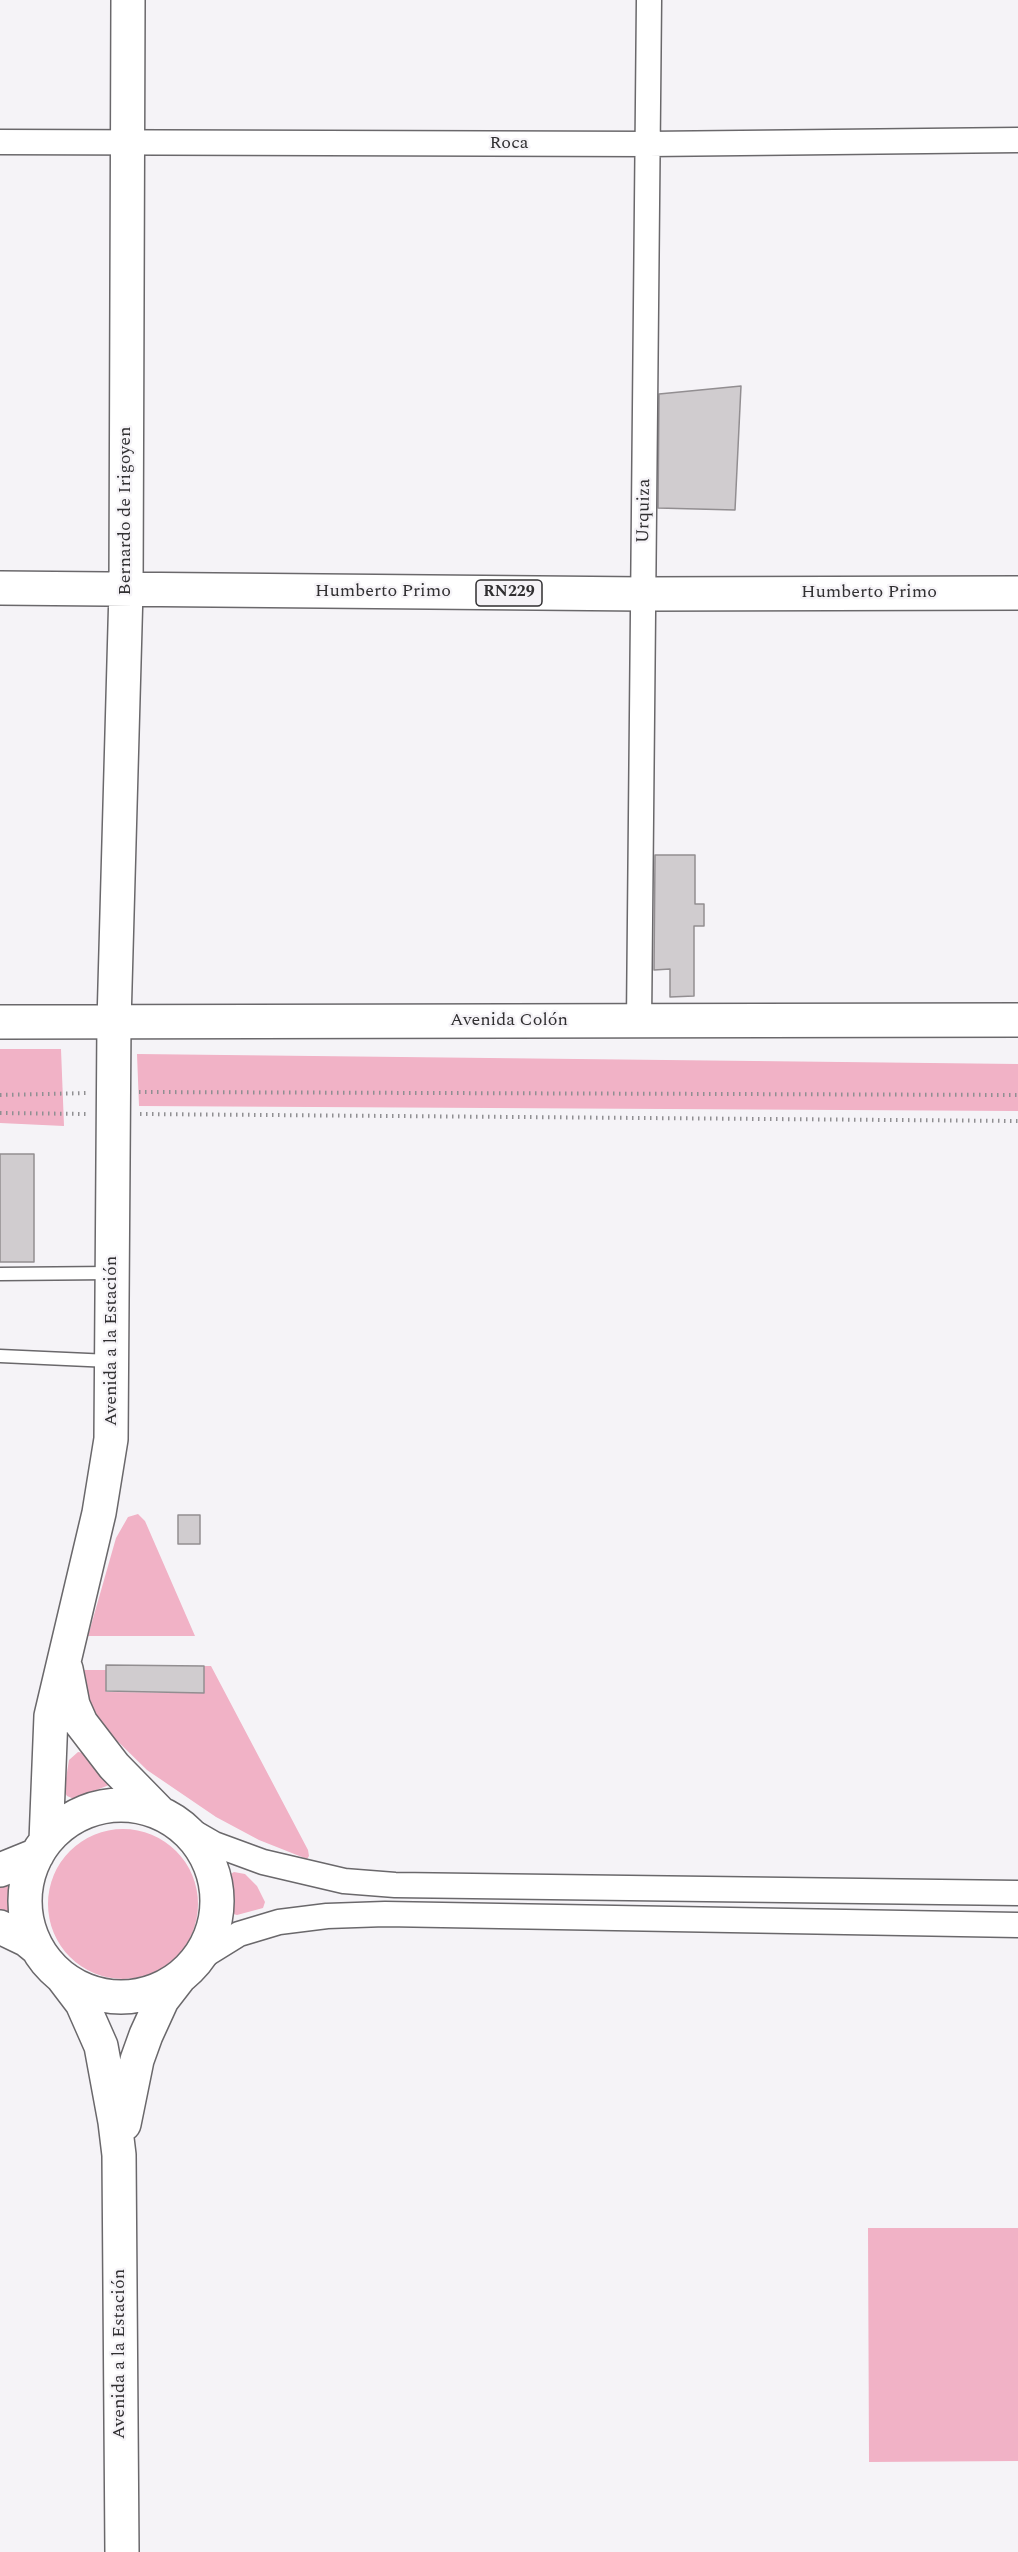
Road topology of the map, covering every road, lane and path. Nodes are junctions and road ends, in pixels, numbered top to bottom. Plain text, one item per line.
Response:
1 (128, 0) edge
2 (650, 0) edge
3 (1018, 140) edge
4 (0, 142) edge
5 (127, 144) junction
6 (649, 144) junction
7 (0, 588) edge
8 (126, 590) junction
9 (1018, 593) edge
10 (644, 594) junction
11 (1018, 1020) edge
12 (639, 1021) junction
13 (0, 1022) edge
14 (114, 1022) junction
15 (0, 1095) edge
16 (1018, 1095) edge
17 (113, 1103) junction
18 (0, 1113) edge
19 (1018, 1120) edge
20 (112, 1273) junction
21 (0, 1274) edge
22 (0, 1356) edge
23 (112, 1361) junction
24 (64, 1655) junction
25 (167, 1817) junction
26 (42, 1848) junction
27 (0, 1870) edge
28 (1018, 1893) edge
29 (1018, 1925) edge
30 (0, 1927) edge
31 (38, 1949) junction
32 (188, 1969) junction
33 (63, 1978) junction
34 (118, 2155) junction
35 (122, 2552) edge

1 - 5 main road, Bernardo de Irigoyen
2 - 6 street, Urquiza
3 - 6 street, Roca
4 - 5 street, Roca
5 - 6 street, Roca
5 - 8 main road, Bernardo de Irigoyen
6 - 10 street, Urquiza
7 - 8 main road, Humberto Primo / RN229
8 - 10 main road, Humberto Primo / RN229
8 - 14 main road, Bernardo de Irigoyen
9 - 10 main road, Humberto Primo / RN229
10 - 12 street, Urquiza
11 - 12 main road, Avenida Colón
12 - 14 main road, Avenida Colón
13 - 14 main road, Avenida Colón
14 - 17 main road, Avenida a la Estación
15 - 17 path
16 - 17 path
17 - 18 path
17 - 19 path
17 - 20 main road, Avenida a la Estación
20 - 21 lane
20 - 23 main road, Avenida a la Estación
22 - 23 lane
23 - 24 main road, Avenida a la Estación
24 - 25 main road
24 - 26 main road, Avenida a la Estación
25 - 26 main road
25 - 28 street
25 - 32 main road
26 - 27 main road
26 - 31 main road
29 - 32 street
30 - 31 main road
31 - 33 main road
32 - 33 main road
32 - 34 main road
33 - 34 main road
34 - 35 main road, Avenida a la Estación

